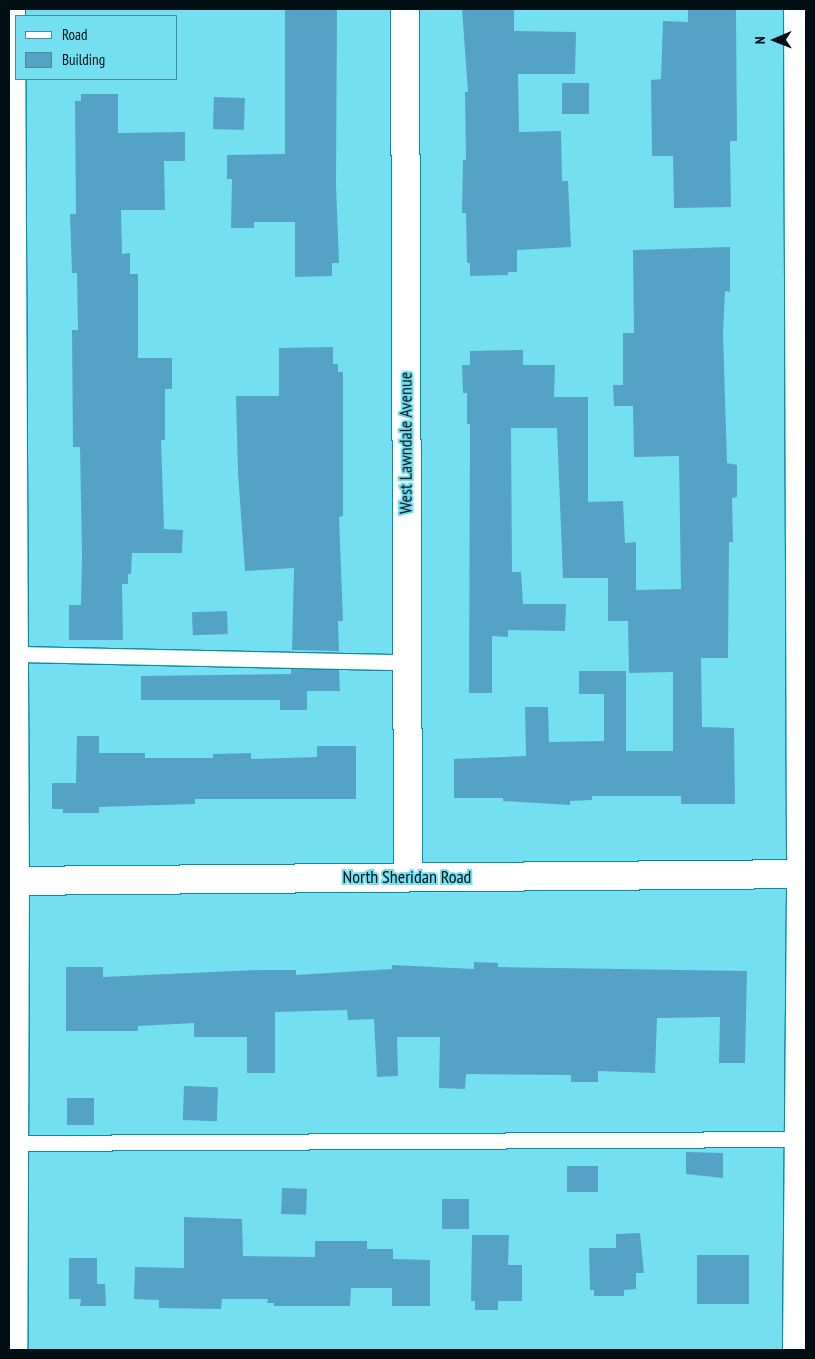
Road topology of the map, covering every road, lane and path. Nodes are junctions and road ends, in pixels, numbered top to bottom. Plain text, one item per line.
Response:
1 (11, 9) edge
2 (404, 9) edge
3 (801, 14) edge
4 (10, 154) edge
5 (803, 317) edge
6 (14, 654) junction
7 (407, 662) junction
8 (803, 874) edge
9 (408, 876) junction
10 (12, 881) edge
11 (802, 1139) edge
12 (14, 1143) junction
13 (13, 1350) edge
14 (797, 1350) edge

1 - 4 street
2 - 7 street, West Lawndale Avenue
3 - 5 street
4 - 6 street
5 - 8 street
6 - 7 lane
6 - 10 street
7 - 9 street, West Lawndale Avenue
8 - 9 street, North Sheridan Road
8 - 11 street
9 - 10 street, North Sheridan Road
10 - 12 street
11 - 12 lane
11 - 14 street
12 - 13 street

